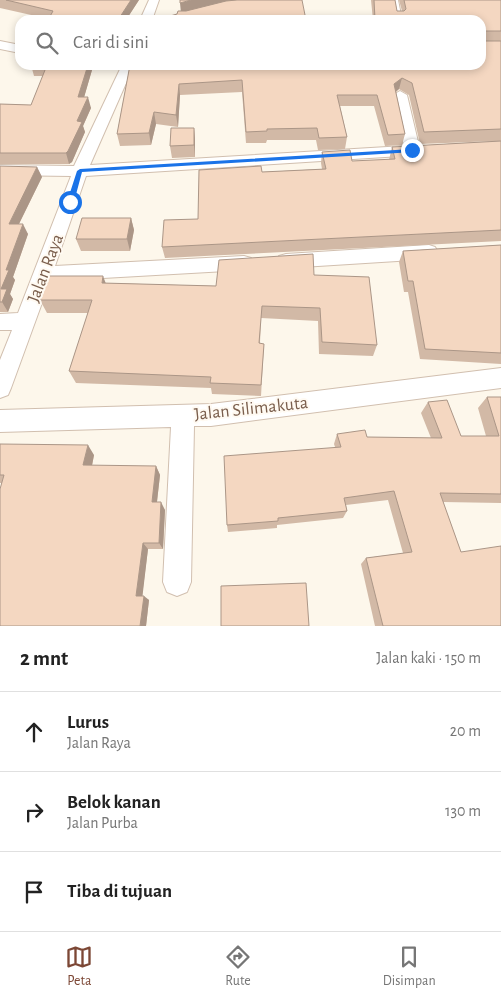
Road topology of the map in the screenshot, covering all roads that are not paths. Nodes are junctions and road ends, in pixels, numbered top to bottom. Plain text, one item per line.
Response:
1 (154, 0) edge
2 (395, 0) edge
3 (148, 15) edge
4 (398, 15) edge
5 (0, 45) edge
6 (15, 49) edge
7 (126, 70) edge
8 (400, 95) dead end
9 (432, 149) edge
10 (412, 150) junction
11 (0, 170) edge
12 (80, 171) junction
13 (442, 252) edge
14 (43, 274) junction
15 (25, 321) junction
16 (0, 322) edge
17 (501, 378) edge
18 (0, 388) edge
19 (183, 416) junction
20 (0, 421) edge
21 (177, 582) dead end

1 - 3 street
2 - 4 lane
5 - 6 street
7 - 12 street, Jalan Raya
8 - 10 street
9 - 10 street
10 - 12 street
11 - 12 street
12 - 14 street, Jalan Raya
13 - 14 street
14 - 15 street, Jalan Raya
15 - 16 street
15 - 18 street, Jalan Raya
17 - 19 street, Jalan Silimakuta
19 - 20 street, Jalan Silimakuta
19 - 21 street

